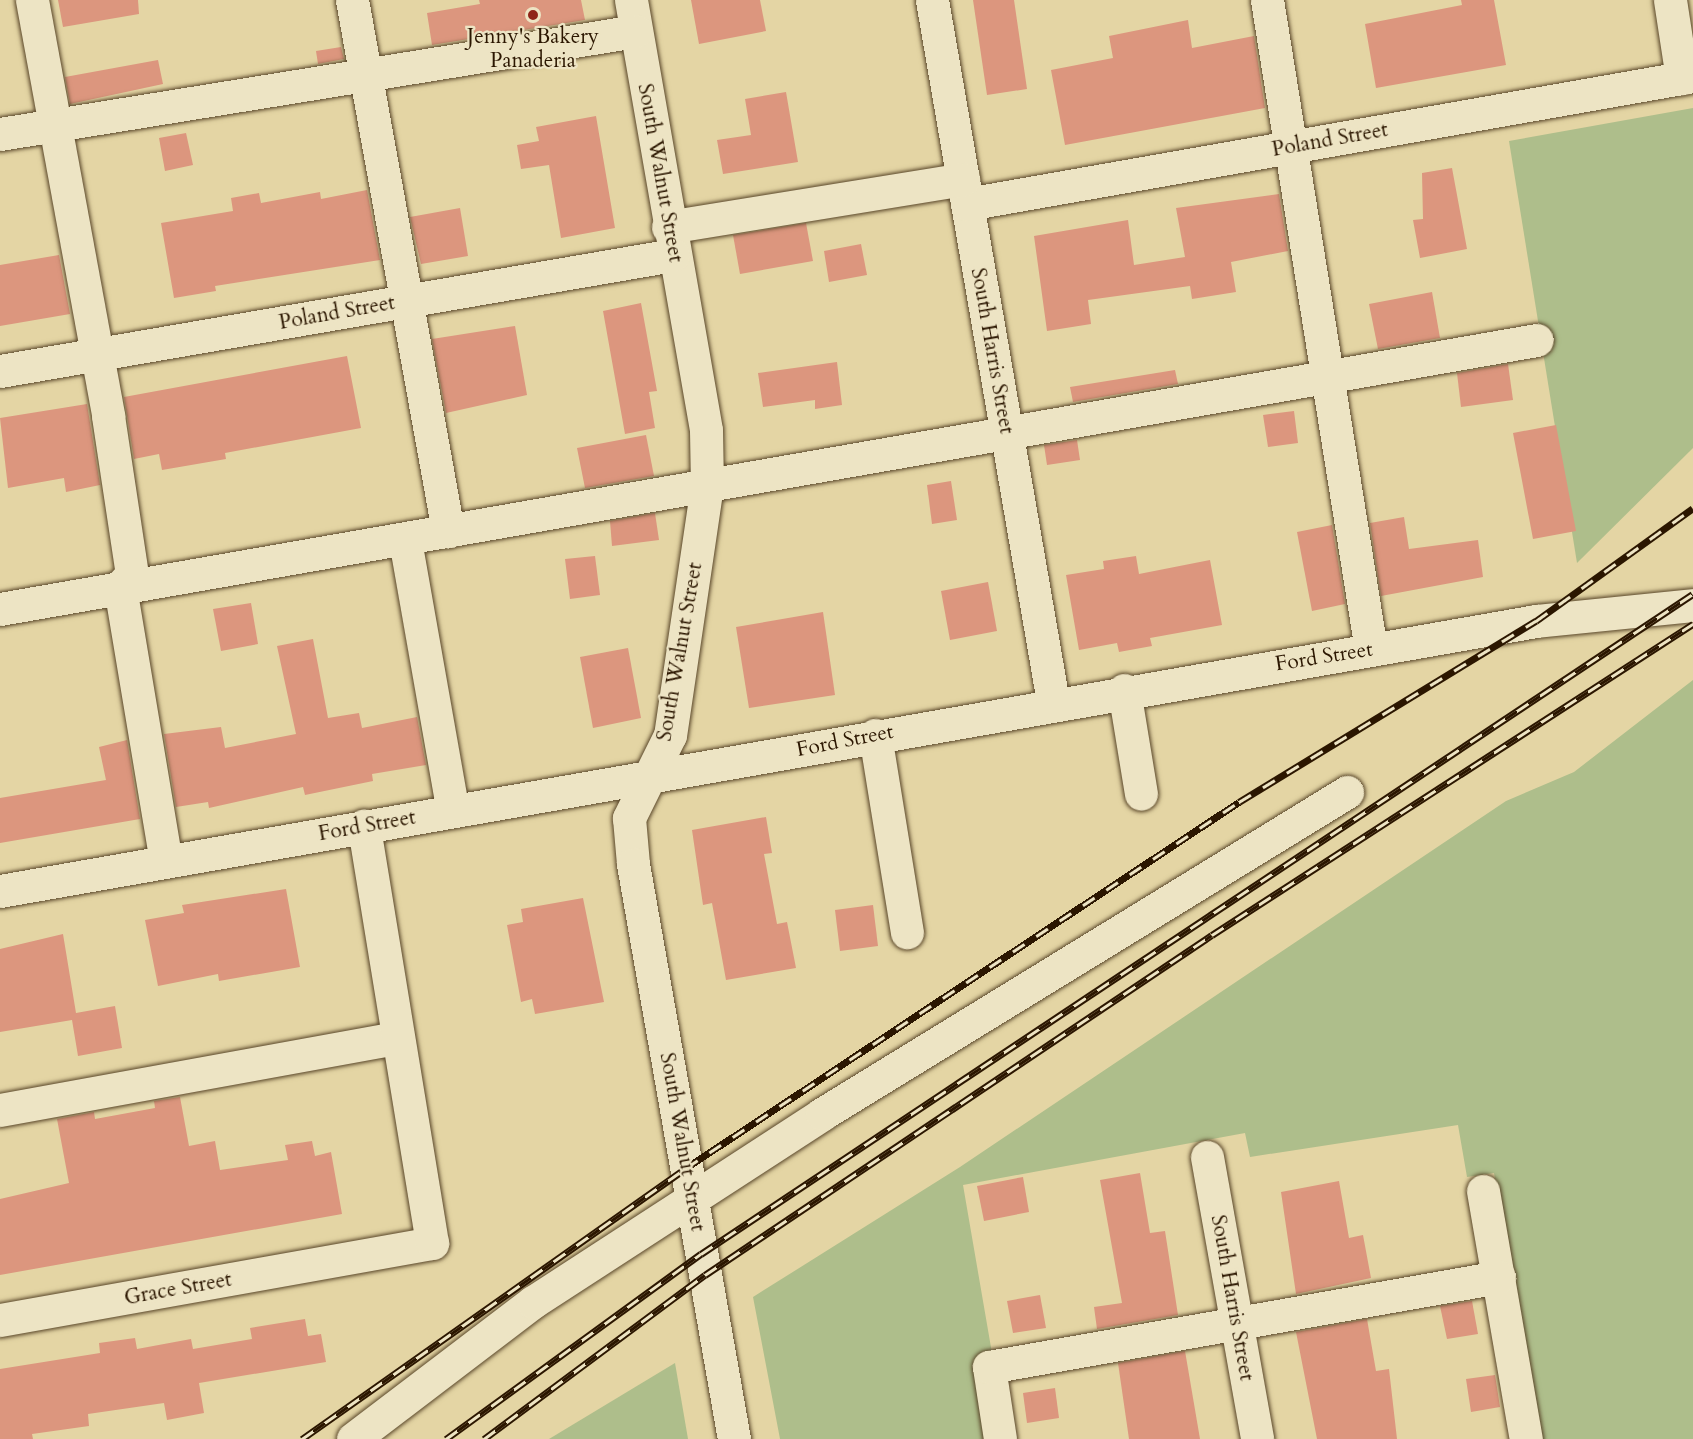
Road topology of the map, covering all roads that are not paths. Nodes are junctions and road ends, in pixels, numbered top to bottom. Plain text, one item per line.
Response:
1 (32, 0) edge
2 (352, 0) edge
3 (932, 0) edge
4 (1267, 0) edge
5 (1670, 0) edge
6 (633, 15) edge
7 (366, 75) junction
8 (1688, 77) edge
9 (54, 125) junction
10 (0, 134) edge
11 (1290, 147) junction
12 (965, 191) junction
13 (671, 241) junction
14 (408, 301) junction
15 (1537, 340) dead end
16 (96, 354) junction
17 (0, 370) edge
18 (1325, 379) junction
19 (1006, 435) junction
20 (707, 485) junction
21 (448, 531) junction
22 (405, 540) junction
23 (120, 586) junction
24 (1693, 605) edge
25 (0, 609) edge
26 (1371, 650) junction
27 (1124, 690) junction
28 (1053, 702) junction
29 (875, 735) junction
30 (653, 775) junction
31 (1347, 792) dead end
32 (1141, 794) dead end
33 (453, 811) junction
34 (364, 826) junction
35 (166, 861) junction
36 (0, 891) edge
37 (907, 932) dead end
38 (398, 1038) junction
39 (0, 1110) edge
40 (1207, 1157) dead end
41 (1483, 1191) dead end
42 (693, 1201) junction
43 (1499, 1277) junction
44 (0, 1320) edge
45 (1238, 1324) junction
46 (353, 1439) edge
47 (734, 1439) edge
48 (1000, 1439) edge
49 (1257, 1439) edge
50 (1526, 1439) edge

1 - 9 street
2 - 7 street
3 - 12 street, South Harris Street
4 - 11 street
5 - 8 street
6 - 7 street
6 - 13 street, South Walnut Street
7 - 9 street
7 - 14 street
8 - 11 street, Poland Street
9 - 10 street
9 - 16 street
11 - 12 street, Poland Street
11 - 18 street
12 - 13 street, Poland Street
12 - 19 street, South Harris Street
13 - 14 street, Poland Street
13 - 20 street, South Walnut Street
14 - 16 street, Poland Street
14 - 21 street
15 - 18 street
16 - 17 street, Poland Street
16 - 23 street
18 - 19 street
18 - 26 street
19 - 20 street
19 - 28 street, South Harris Street
20 - 21 street
20 - 30 street, South Walnut Street
21 - 22 street
22 - 23 street
22 - 33 street
23 - 25 street
23 - 35 street
24 - 26 street, Ford Street
26 - 27 street, Ford Street
27 - 28 street, Ford Street
27 - 32 street
28 - 29 street, Ford Street
29 - 30 street, Ford Street
29 - 37 street
30 - 33 street, Ford Street
30 - 42 street, South Walnut Street
31 - 42 street
33 - 34 street, Ford Street
34 - 35 street, Ford Street
34 - 38 street
35 - 36 street, Ford Street
38 - 39 street
38 - 44 street, Grace Street
40 - 45 street, South Harris Street
41 - 43 street
42 - 46 street
42 - 47 street, South Walnut Street
43 - 45 street
43 - 50 street
45 - 48 street
45 - 49 street, South Harris Street

